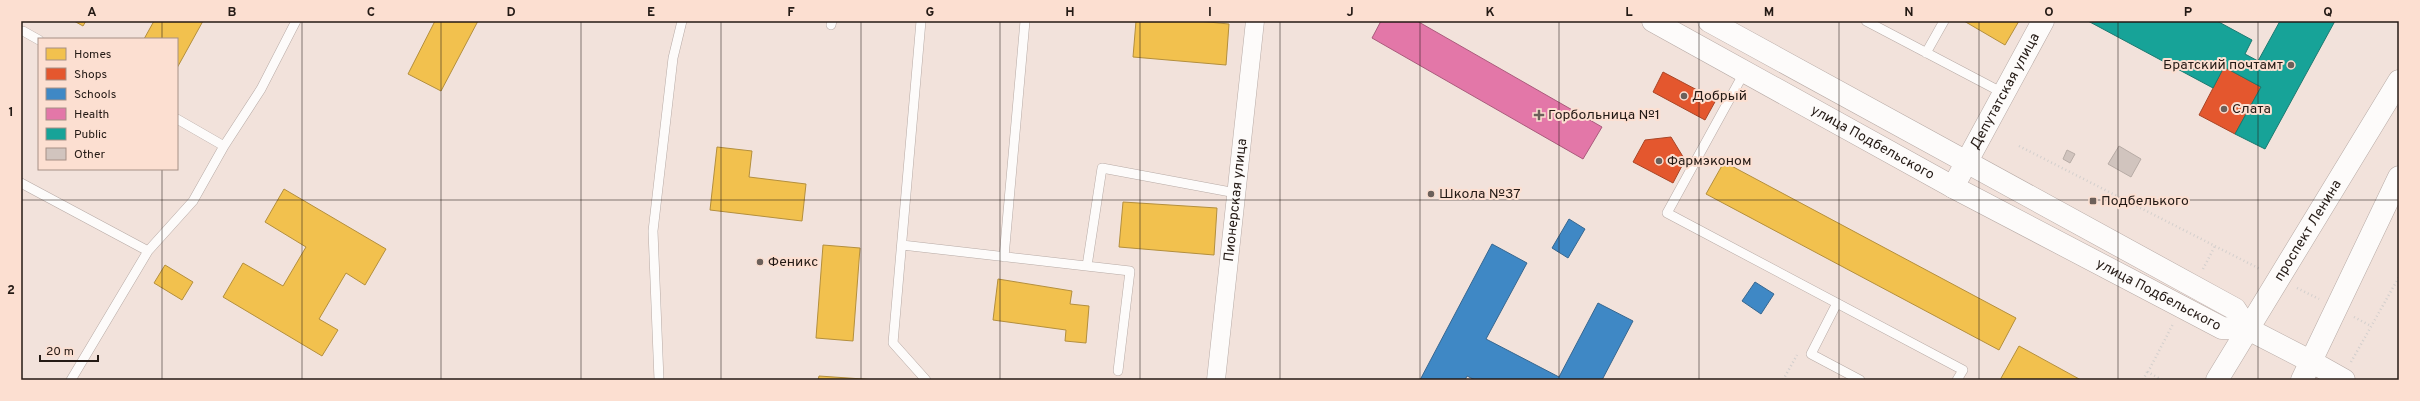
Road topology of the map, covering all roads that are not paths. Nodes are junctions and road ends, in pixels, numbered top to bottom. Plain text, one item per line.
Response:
1 (296, 21) edge
2 (682, 21) edge
3 (921, 21) edge
4 (1025, 21) edge
5 (1255, 21) edge
6 (1653, 21) edge
7 (1709, 21) edge
8 (1866, 21) edge
9 (1944, 21) edge
10 (2043, 21) edge
11 (22, 32) edge
12 (38, 40) edge
13 (1926, 53) junction
14 (1745, 71) junction
15 (2399, 81) edge
16 (2003, 93) junction
17 (178, 120) edge
18 (224, 146) junction
19 (1966, 162) junction
20 (2399, 177) edge
21 (21, 182) edge
22 (1953, 187) junction
23 (1236, 193) junction
24 (902, 245) junction
25 (148, 251) junction
26 (1004, 257) junction
27 (1087, 266) junction
28 (1838, 303) junction
29 (2248, 329) junction
30 (1118, 371) dead end
31 (2307, 371) edge
32 (2343, 379) edge
33 (71, 380) edge
34 (659, 380) edge
35 (926, 380) edge
36 (1216, 380) edge
37 (1860, 380) edge
38 (1957, 380) edge
39 (2217, 380) edge

1 - 18 lane
2 - 34 lane
3 - 24 lane
4 - 26 lane
5 - 23 street, Пионерская улица
6 - 14 main road, улица Подбельского
7 - 19 main road, улица Подбельского
8 - 13 lane
9 - 13 lane
10 - 16 main road, Депутатская улица
11 - 12 lane
13 - 16 lane
14 - 22 main road, улица Подбельского
14 - 28 lane
15 - 29 main road, проспект Ленина
16 - 19 main road, Депутатская улица
17 - 18 lane
18 - 25 lane
19 - 22 main road, Депутатская улица
19 - 29 main road, улица Подбельского
20 - 31 main road
21 - 25 lane
22 - 29 main road, улица Подбельского
23 - 27 lane
23 - 36 street, Пионерская улица
24 - 26 lane
24 - 35 lane
25 - 33 lane
26 - 27 lane
27 - 30 lane
28 - 37 lane
28 - 38 lane
29 - 31 main road
29 - 39 main road, проспект Ленина
31 - 32 main road

